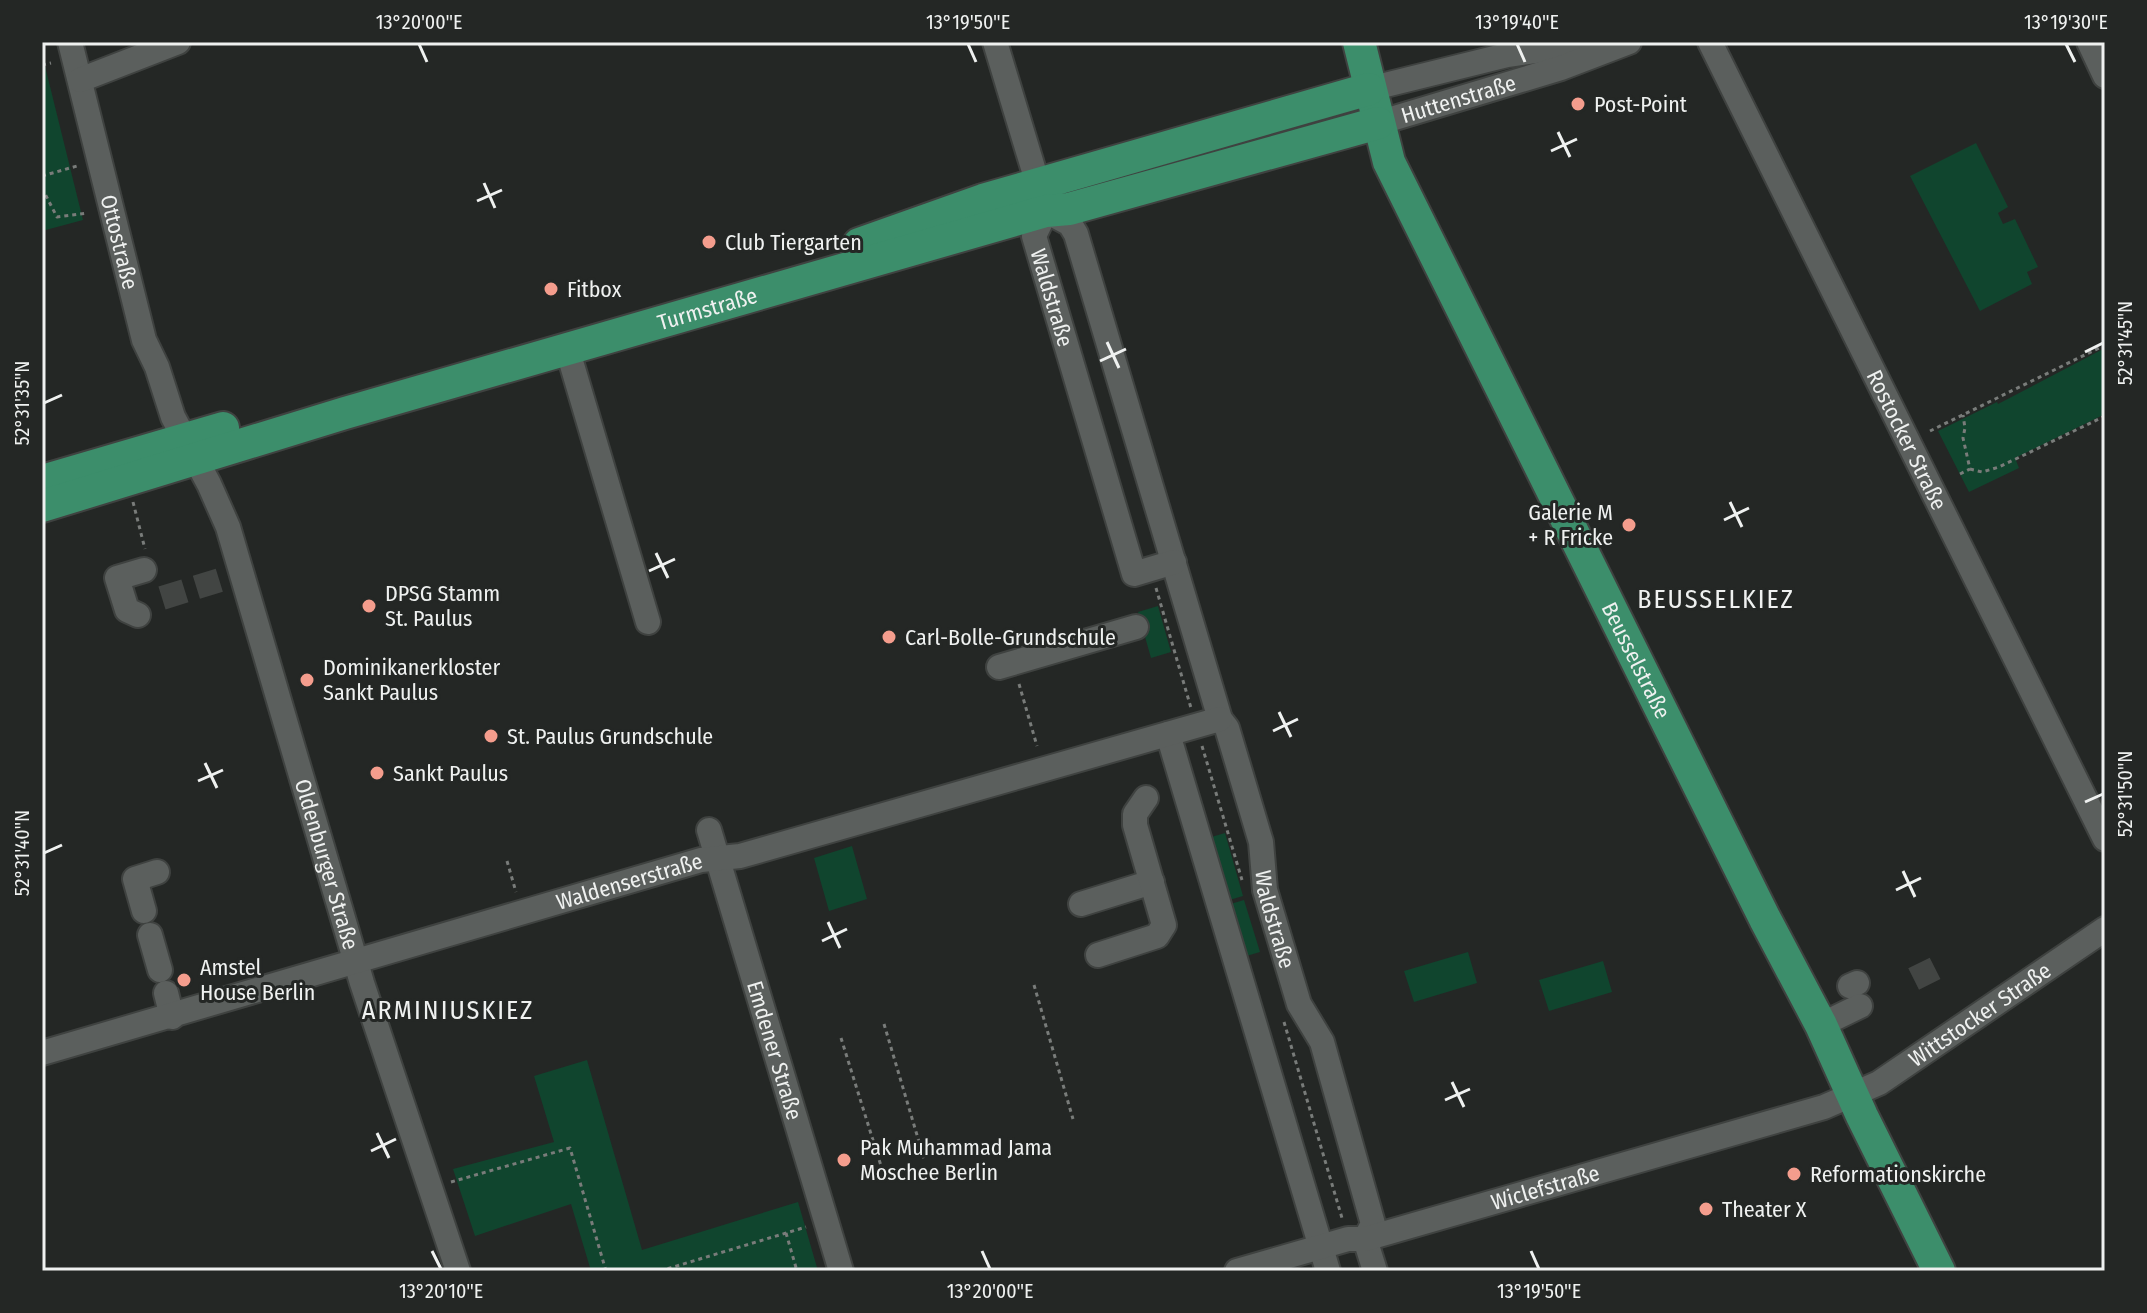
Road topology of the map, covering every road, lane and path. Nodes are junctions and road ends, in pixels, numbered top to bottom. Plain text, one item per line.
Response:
1 (70, 42) edge
2 (178, 42) edge
3 (995, 42) edge
4 (1359, 42) edge
5 (1598, 42) edge
6 (1629, 42) edge
7 (1710, 42) edge
8 (2089, 42) edge
9 (51, 63) dead end
10 (42, 65) edge
11 (2105, 76) edge
12 (80, 80) junction
13 (1369, 89) junction
14 (1378, 123) junction
15 (77, 166) dead end
16 (42, 176) edge
17 (42, 188) edge
18 (1042, 197) junction
19 (88, 213) dead end
20 (901, 242) junction
21 (2105, 345) edge
22 (567, 348) junction
23 (1963, 415) junction
24 (2105, 416) edge
25 (1930, 431) dead end
26 (189, 448) junction
27 (1970, 469) junction
28 (1960, 474) dead end
29 (42, 481) edge
30 (133, 502) dead end
31 (42, 506) edge
32 (1162, 566) junction
33 (144, 570) joint
34 (138, 615) dead end
35 (648, 622) dead end
36 (1136, 627) dead end
37 (1006, 665) joint
38 (1220, 719) junction
39 (1196, 726) junction
40 (1168, 734) junction
41 (1037, 746) dead end
42 (1146, 798) dead end
43 (709, 830) dead end
44 (2105, 839) edge
45 (718, 859) junction
46 (507, 861) dead end
47 (169, 868) dead end
48 (1152, 882) junction
49 (518, 898) dead end
50 (1081, 904) dead end
51 (2105, 929) edge
52 (1098, 955) dead end
53 (356, 963) junction
54 (1034, 985) dead end
55 (1856, 992) dead end
56 (166, 993) junction
57 (884, 1024) dead end
58 (1821, 1025) junction
59 (841, 1038) dead end
60 (42, 1053) edge
61 (1853, 1095) junction
62 (1073, 1119) dead end
63 (925, 1162) dead end
64 (882, 1169) dead end
65 (451, 1182) dead end
66 (810, 1226) dead end
67 (786, 1233) junction
68 (1365, 1239) junction
69 (1322, 1247) junction
70 (458, 1271) edge
71 (606, 1271) edge
72 (660, 1271) edge
73 (797, 1271) edge
74 (841, 1271) edge
75 (1237, 1271) edge
76 (1328, 1271) edge
77 (1375, 1271) edge
78 (1939, 1271) edge

1 - 12 street, Ottostraße
2 - 12 street
3 - 18 street
4 - 13 main road, Beusselstraße
5 - 13 street, Huttenstraße
6 - 14 street, Huttenstraße
7 - 44 street, Rostocker Straße
8 - 11 street
9 - 10 path
12 - 26 street, Ottostraße
13 - 14 main road, Beusselstraße
13 - 18 main road, Turmstraße
14 - 18 main road, Turmstraße
14 - 58 main road, Beusselstraße
15 - 16 path
17 - 19 path
18 - 20 main road, Turmstraße
18 - 32 street, Waldstraße
18 - 32 street, Waldstraße
20 - 22 main road, Turmstraße
20 - 26 main road, Turmstraße
21 - 23 path
22 - 26 main road, Turmstraße
22 - 35 street
23 - 25 path
23 - 27 path
24 - 27 path
26 - 29 main road, Turmstraße
26 - 31 main road, Turmstraße
26 - 53 street, Oldenburger Straße
27 - 28 path
30 - 33 path
32 - 38 street, Waldstraße
32 - 39 path
33 - 34 street
36 - 37 street
37 - 41 path
38 - 39 street, Waldenserstraße
38 - 68 street, Waldstraße
39 - 40 street, Waldenserstraße
40 - 45 street, Waldenserstraße
40 - 69 street
42 - 48 street
43 - 45 street, Emdener Straße
45 - 53 street, Waldenserstraße
45 - 74 street, Emdener Straße
46 - 49 path
47 - 56 street
48 - 50 street
48 - 52 street
51 - 61 street, Wittstocker Straße
53 - 56 street, Waldenserstraße
53 - 70 street, Oldenburger Straße
54 - 62 path
55 - 58 street
56 - 60 street, Waldenserstraße
57 - 63 path
58 - 61 main road, Beusselstraße
59 - 64 path
61 - 68 street, Wiclefstraße
61 - 78 main road, Beusselstraße
65 - 71 path
66 - 67 path
67 - 72 path
67 - 73 path
68 - 69 street, Wiclefstraße
68 - 77 street, Waldstraße
69 - 75 street, Wiclefstraße
69 - 76 street

